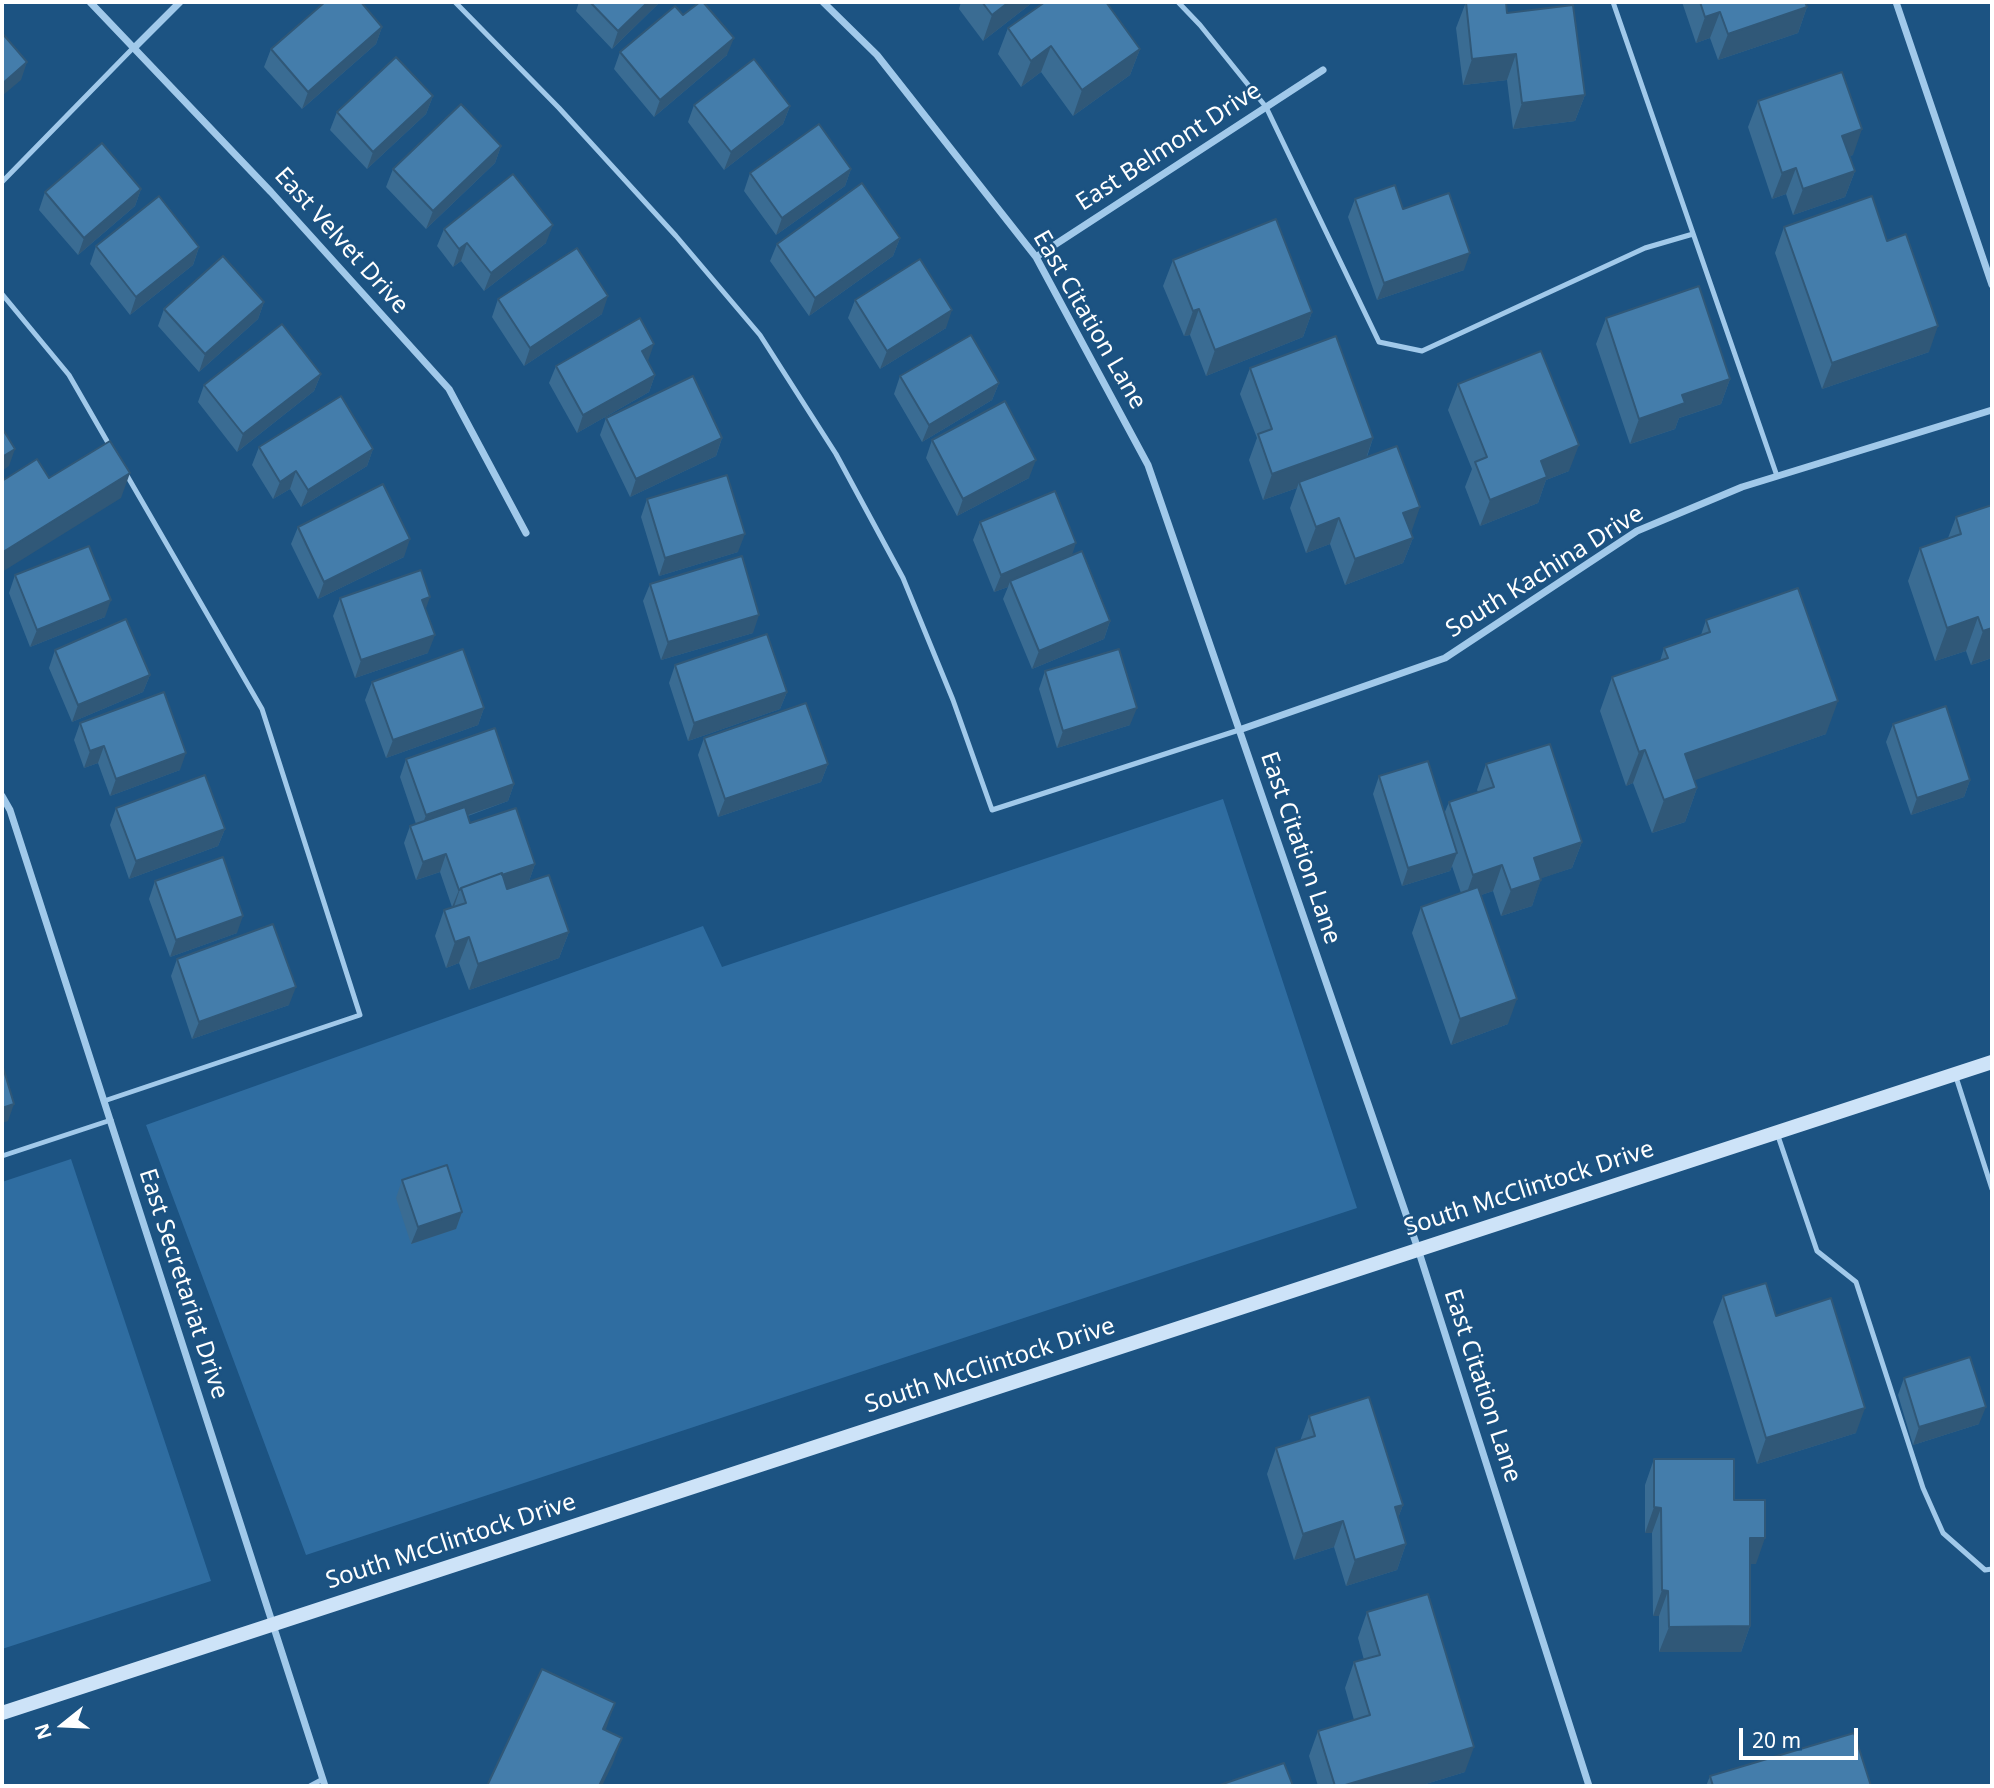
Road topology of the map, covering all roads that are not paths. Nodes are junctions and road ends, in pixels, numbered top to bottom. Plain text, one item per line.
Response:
1 (90, 2) edge
2 (180, 2) edge
3 (455, 2) edge
4 (823, 2) edge
5 (1178, 2) edge
6 (1613, 2) edge
7 (1896, 2) edge
8 (135, 47) junction
9 (1323, 70) dead end
10 (1266, 107) junction
11 (2, 182) edge
12 (1693, 234) junction
13 (1036, 257) junction
14 (1992, 285) edge
15 (2, 294) edge
16 (1992, 410) edge
17 (117, 458) edge
18 (124, 470) edge
19 (1777, 476) junction
20 (526, 533) dead end
21 (1239, 730) junction
22 (2, 796) edge
23 (1992, 1062) edge
24 (1955, 1074) junction
25 (104, 1101) junction
26 (111, 1121) junction
27 (1776, 1132) junction
28 (2, 1157) edge
29 (1992, 1189) edge
30 (1418, 1250) junction
31 (1992, 1569) edge
32 (273, 1624) junction
33 (2, 1713) edge
34 (324, 1783) edge
35 (310, 1786) edge
36 (1589, 1786) edge

1 - 8 street, East Velvet Drive
2 - 8 street
3 - 21 lane
4 - 13 street, East Citation Lane
5 - 10 lane
6 - 12 lane
7 - 14 street
8 - 11 lane
8 - 20 street, East Velvet Drive
9 - 10 street, East Belmont Drive
10 - 12 lane
10 - 13 street, East Belmont Drive
12 - 19 lane
13 - 21 street, East Citation Lane
15 - 17 lane
16 - 19 street, South Kachina Drive
18 - 25 lane
19 - 21 street, South Kachina Drive
21 - 30 street, East Citation Lane
22 - 25 street, East Secretariat Drive
23 - 24 main road, South McClintock Drive
24 - 27 main road, South McClintock Drive
24 - 29 lane
25 - 26 street, East Secretariat Drive
26 - 28 lane
26 - 32 street, East Secretariat Drive
27 - 30 main road, South McClintock Drive
27 - 31 lane
30 - 32 main road, South McClintock Drive
30 - 36 street, East Citation Lane
32 - 33 main road, South McClintock Drive
32 - 34 street, East Secretariat Drive
34 - 35 lane

